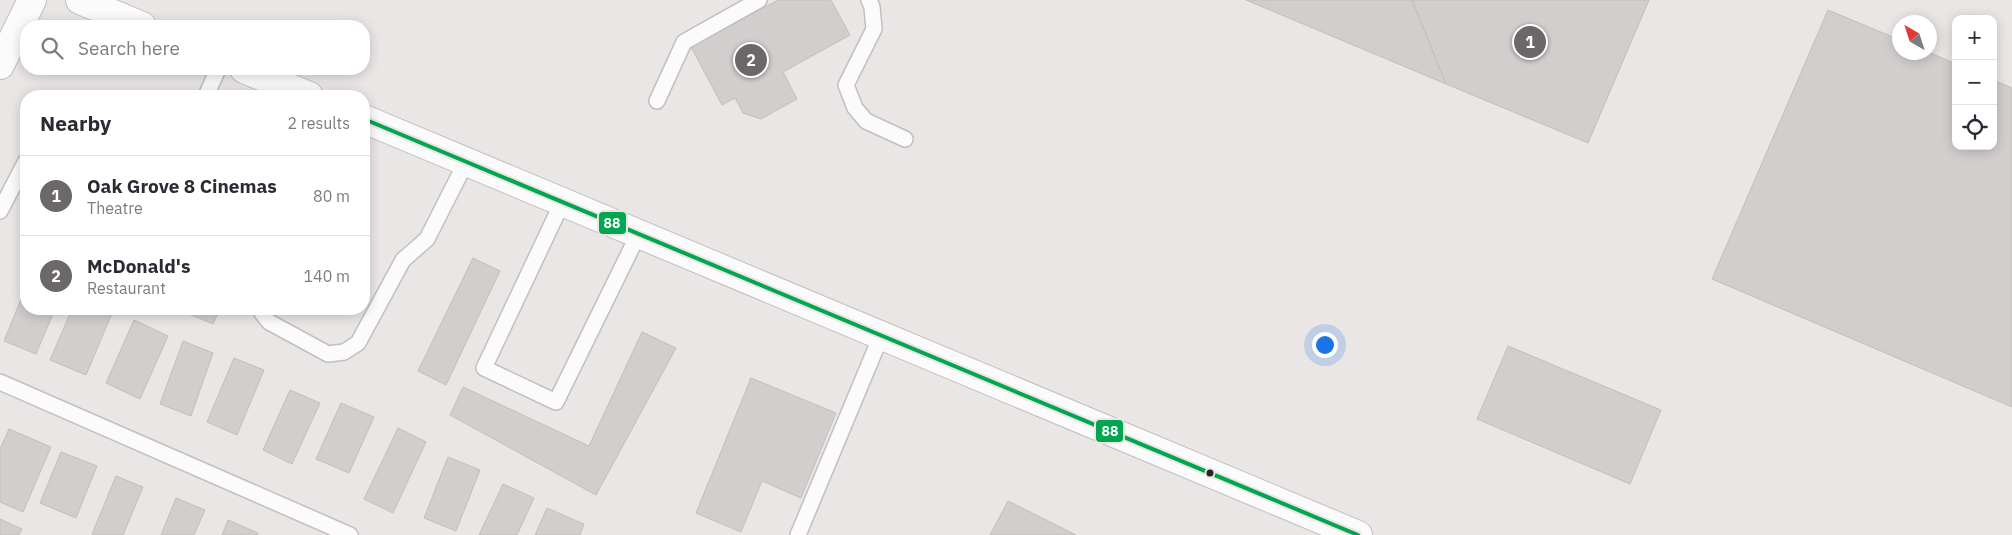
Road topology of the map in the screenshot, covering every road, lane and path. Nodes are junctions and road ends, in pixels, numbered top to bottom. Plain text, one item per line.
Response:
1 (32, 0) edge
2 (80, 0) edge
3 (759, 0) edge
4 (869, 0) edge
5 (22, 20) edge
6 (128, 20) edge
7 (20, 24) edge
8 (0, 65) edge
9 (215, 75) edge
10 (258, 75) edge
11 (209, 90) edge
12 (295, 90) edge
13 (657, 101) dead end
14 (370, 122) edge
15 (905, 139) dead end
16 (466, 162) junction
17 (20, 173) edge
18 (562, 202) junction
19 (0, 211) edge
20 (638, 234) junction
21 (264, 315) edge
22 (881, 336) junction
23 (0, 382) edge
24 (350, 535) edge
25 (798, 535) edge
26 (1358, 535) edge

1 - 5 main road
2 - 6 main road
3 - 13 lane
4 - 15 lane
7 - 8 main road
9 - 11 lane
10 - 12 main road
14 - 16 main road
16 - 18 main road
16 - 21 lane
17 - 19 lane
18 - 20 main road
18 - 20 lane
20 - 22 main road
22 - 25 lane
22 - 26 main road
23 - 24 lane

